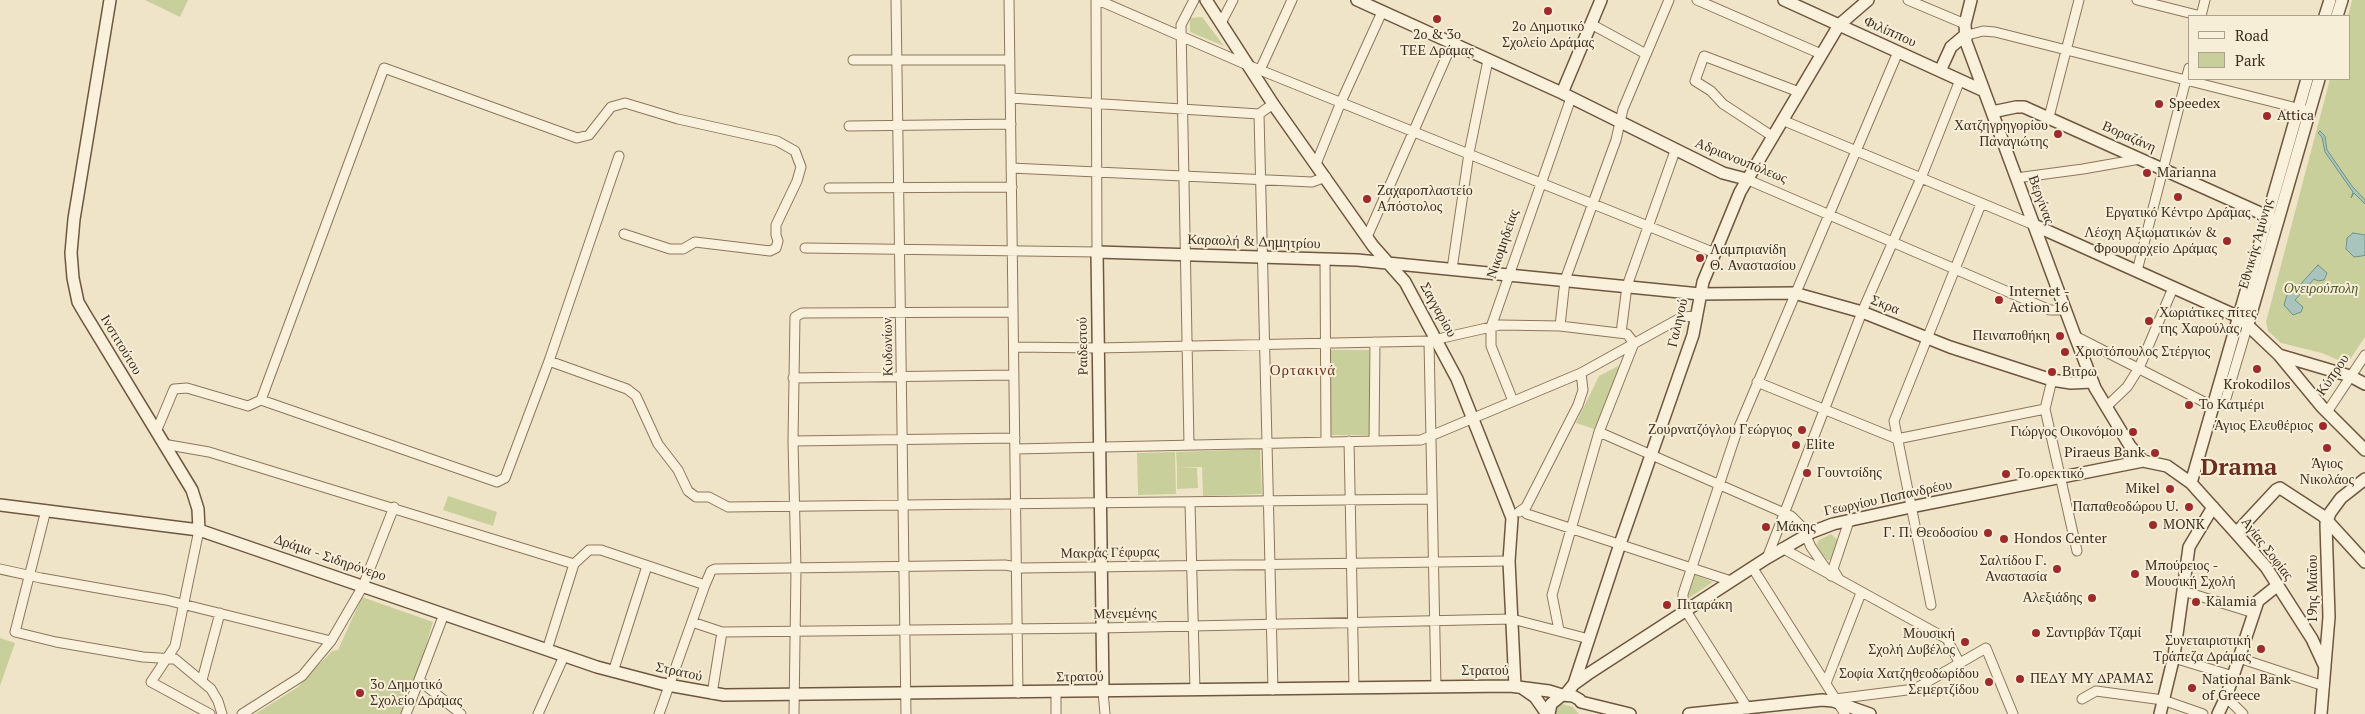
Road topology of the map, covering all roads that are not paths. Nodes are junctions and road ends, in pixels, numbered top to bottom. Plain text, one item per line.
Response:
1 (110, 0) edge
2 (896, 0) edge
3 (1010, 0) edge
4 (1097, 0) edge
5 (1194, 0) edge
6 (1206, 0) edge
7 (1233, 0) edge
8 (1292, 0) edge
9 (1357, 0) edge
10 (1601, 0) edge
11 (1669, 0) edge
12 (1697, 0) edge
13 (1784, 0) edge
14 (1868, 0) edge
15 (1908, 0) edge
16 (1971, 0) edge
17 (2079, 0) edge
18 (2137, 0) edge
19 (2205, 0) edge
20 (2330, 0) edge
21 (2342, 0) edge
22 (1382, 12) junction
23 (2197, 15) edge
24 (2201, 15) edge
25 (2325, 15) edge
26 (2337, 15) edge
27 (1222, 23) junction
28 (1591, 24) junction
29 (1839, 25) junction
30 (1965, 30) junction
31 (1181, 37) junction
32 (1452, 44) junction
33 (2066, 51) junction
34 (1898, 52) junction
35 (1646, 54) junction
36 (1821, 54) junction
37 (852, 60) dead end
38 (898, 60) junction
39 (1010, 60) junction
40 (1488, 60) junction
41 (1246, 64) junction
42 (1260, 70) junction
43 (1940, 71) junction
44 (2188, 72) edge
45 (1960, 80) junction
46 (2307, 80) edge
47 (2319, 80) edge
48 (2186, 81) junction
49 (1984, 91) junction
50 (1799, 92) junction
51 (1566, 95) junction
52 (1011, 98) junction
53 (1341, 102) junction
54 (1096, 104) junction
55 (1273, 104) junction
56 (1182, 108) junction
57 (2304, 110) junction
58 (1992, 112) junction
59 (1260, 114) junction
60 (2049, 117) junction
61 (1782, 120) junction
62 (1620, 121) junction
63 (1011, 124) junction
64 (898, 125) junction
65 (850, 126) dead end
66 (1413, 131) junction
67 (1772, 136) junction
68 (1675, 151) junction
69 (1855, 151) junction
70 (1469, 153) junction
71 (619, 156) dead end
72 (2140, 159) junction
73 (1316, 164) junction
74 (1012, 168) junction
75 (2164, 170) junction
76 (1096, 172) junction
77 (1183, 176) junction
78 (1326, 177) junction
79 (1921, 178) junction
80 (2016, 178) junction
81 (1746, 179) junction
82 (1260, 180) junction
83 (1540, 182) junction
84 (1012, 187) junction
85 (829, 188) dead end
86 (899, 188) junction
87 (1593, 203) junction
88 (1981, 204) junction
89 (1828, 214) junction
90 (2273, 219) junction
91 (2034, 225) junction
92 (1649, 226) junction
93 (624, 234) dead end
94 (1367, 237) junction
95 (1893, 242) junction
96 (806, 248) dead end
97 (900, 248) junction
98 (1012, 249) junction
99 (1097, 252) junction
100 (1715, 253) junction
101 (1185, 255) junction
102 (1263, 257) junction
103 (1325, 259) junction
104 (1389, 263) junction
105 (1452, 269) junction
106 (1955, 269) junction
107 (2137, 271) junction
108 (1508, 275) junction
109 (1565, 280) junction
110 (1627, 286) junction
111 (2173, 288) junction
112 (1794, 293) junction
113 (1700, 294) junction
114 (2065, 310) junction
115 (1013, 312) junction
116 (1862, 312) junction
117 (901, 313) junction
118 (1697, 316) junction
119 (2243, 321) junction
120 (1560, 326) junction
121 (1490, 327) junction
122 (1621, 333) junction
123 (2074, 336) junction
124 (1928, 339) junction
125 (1433, 340) junction
126 (1375, 342) junction
127 (1325, 344) junction
128 (1634, 344) junction
129 (1265, 345) junction
130 (1186, 346) junction
131 (1014, 347) junction
132 (1098, 348) junction
133 (2279, 355) junction
134 (2365, 356) edge
135 (548, 362) junction
136 (2139, 368) junction
137 (1581, 373) junction
138 (1014, 375) junction
139 (902, 376) junction
140 (2350, 376) junction
141 (793, 378) junction
142 (2052, 380) junction
143 (1757, 382) junction
144 (2092, 382) junction
145 (2365, 384) edge
146 (261, 400) junction
147 (1513, 401) junction
148 (2212, 406) junction
149 (2106, 407) junction
150 (2045, 409) junction
151 (1824, 410) junction
152 (2327, 412) junction
153 (1472, 417) junction
154 (156, 432) junction
155 (1599, 432) junction
156 (1429, 436) junction
157 (1015, 438) junction
158 (1896, 439) junction
159 (903, 440) junction
160 (793, 441) junction
161 (1349, 441) junction
162 (1374, 441) junction
163 (1326, 442) junction
164 (1267, 443) junction
165 (164, 444) junction
166 (1189, 445) junction
167 (1100, 447) junction
168 (1015, 449) junction
169 (2365, 450) edge
170 (1651, 454) junction
171 (2143, 461) junction
172 (2061, 478) junction
173 (2365, 479) edge
174 (2191, 483) junction
175 (1718, 484) junction
176 (1431, 499) junction
177 (1350, 500) junction
178 (1269, 502) junction
179 (1015, 503) junction
180 (1190, 503) junction
181 (904, 504) junction
182 (1100, 504) junction
183 (0, 505) edge
184 (794, 506) junction
185 (394, 507) junction
186 (2213, 507) junction
187 (1910, 508) junction
188 (46, 510) junction
189 (1523, 510) junction
190 (1785, 512) junction
191 (1511, 515) junction
192 (2327, 520) junction
193 (1849, 521) junction
194 (1571, 528) junction
195 (199, 530) junction
196 (2236, 533) junction
197 (1806, 535) junction
198 (1620, 544) junction
199 (1782, 548) junction
200 (2077, 551) dead end
201 (1768, 558) junction
202 (1509, 561) junction
203 (1433, 562) junction
204 (2365, 562) edge
205 (1352, 563) junction
206 (574, 564) junction
207 (1270, 564) junction
208 (647, 566) junction
209 (905, 566) junction
210 (1192, 566) junction
211 (1016, 567) junction
212 (1101, 567) junction
213 (1752, 567) junction
214 (0, 568) edge
215 (796, 568) junction
216 (1692, 568) junction
217 (29, 576) junction
218 (1831, 576) junction
219 (1731, 581) junction
220 (1840, 582) junction
221 (705, 585) junction
222 (2278, 585) junction
223 (363, 586) junction
224 (2183, 591) junction
225 (1861, 593) junction
226 (183, 604) junction
227 (1931, 605) dead end
228 (1686, 611) junction
229 (220, 613) junction
230 (2254, 613) junction
231 (444, 614) junction
232 (1512, 619) junction
233 (1434, 621) junction
234 (692, 622) junction
235 (1353, 623) junction
236 (1271, 624) junction
237 (1193, 626) junction
238 (1101, 628) junction
239 (1017, 629) junction
240 (905, 630) junction
241 (1559, 630) junction
242 (722, 632) junction
243 (795, 632) junction
244 (2328, 637) junction
245 (1589, 639) junction
246 (2312, 639) junction
247 (332, 641) junction
248 (548, 650) junction
249 (564, 656) junction
250 (169, 657) junction
251 (2174, 658) junction
252 (2239, 658) junction
253 (1960, 664) junction
254 (2325, 667) junction
255 (613, 672) junction
256 (1588, 674) junction
257 (2233, 676) junction
258 (640, 679) joint
259 (202, 680) junction
260 (420, 681) junction
261 (1826, 683) junction
262 (1574, 684) junction
263 (670, 686) junction
264 (2324, 686) junction
265 (1436, 687) junction
266 (1518, 687) junction
267 (1354, 688) junction
268 (1195, 690) junction
269 (1273, 690) junction
270 (1056, 692) junction
271 (1103, 692) junction
272 (1018, 693) junction
273 (712, 694) junction
274 (906, 694) junction
275 (795, 695) junction
276 (1563, 695) junction
277 (2226, 697) junction
278 (2082, 699) dead end
279 (2163, 700) junction
280 (1581, 701) junction
281 (1836, 701) junction
282 (1748, 709) junction
283 (210, 714) edge
284 (222, 714) edge
285 (242, 714) edge
286 (406, 714) edge
287 (461, 714) edge
288 (538, 714) edge
289 (659, 714) edge
290 (794, 714) edge
291 (906, 714) edge
292 (1056, 714) edge
293 (1105, 714) edge
294 (1548, 714) edge
295 (1586, 714) edge
296 (1630, 714) edge
297 (1689, 714) edge
298 (1845, 714) edge
299 (1870, 714) edge
300 (2013, 714) edge
301 (2160, 714) edge
302 (2203, 714) edge
303 (2218, 714) edge
304 (2243, 714) edge
305 (2321, 714) edge

1 - 154 street, Ινστιτούτου
2 - 38 street, Κυδωνίων
3 - 39 street
4 - 31 street
4 - 54 street, Ραιδεστού
5 - 31 street
6 - 27 street, Σαγγαρίου
7 - 27 street
8 - 42 street
9 - 22 street, Αδριανουπόλεως
10 - 28 street, Νικομηδείας
11 - 35 street
12 - 36 street
13 - 29 street, Φιλίππου
14 - 29 street, Γαληνού
15 - 30 street
16 - 30 street
17 - 33 street
18 - 23 street
19 - 24 street
20 - 25 street
21 - 26 street
22 - 32 street, Αδριανουπόλεως
22 - 53 street
27 - 41 street, Σαγγαρίου
28 - 35 street
28 - 51 street, Νικομηδείας
29 - 34 street, Φιλίππου
29 - 36 street, Γαληνού
30 - 33 street
30 - 43 street
30 - 49 street, Βεργίνας
31 - 41 street
31 - 56 street
32 - 40 street, Αδριανουπόλεως
32 - 66 street
33 - 48 street
33 - 60 street
34 - 43 street, Φιλίππου
34 - 69 street
35 - 62 street
36 - 50 street, Γαληνού
37 - 38 street
38 - 39 street
38 - 64 street, Κυδωνίων
39 - 52 street
40 - 51 street, Αδριανουπόλεως
40 - 70 street
41 - 42 street
41 - 55 street, Σαγγαρίου
42 - 53 street
43 - 45 street, Φιλίππου
44 - 48 street
45 - 49 street, Φιλίππου
45 - 79 street
46 - 57 street, Εθνικής Αμύνης
47 - 57 street, Εθνικής Αμύνης
48 - 57 street
48 - 75 street
49 - 58 street, Βεργίνας
50 - 61 street, Γαληνού
50 - 67 street
51 - 62 street, Αδριανουπόλεως
51 - 83 street, Νικομηδείας
52 - 54 street
52 - 63 street
53 - 66 street
53 - 73 street
54 - 56 street
54 - 76 street, Ραιδεστού
55 - 59 street
55 - 73 street, Σαγγαρίου
56 - 59 street
56 - 77 street
57 - 90 street, Εθνικής Αμύνης
58 - 60 street, Βοραζάνη
58 - 80 street, Βεργίνας
59 - 82 street
60 - 72 street, Βοραζάνη
61 - 67 street, Γαληνού
61 - 69 street
62 - 68 street, Αδριανουπόλεως
62 - 87 street
63 - 64 street
63 - 74 street
64 - 65 street
64 - 86 street, Κυδωνίων
66 - 70 street
66 - 94 street
67 - 81 street, Γαληνού
68 - 81 street, Αδριανουπόλεως
68 - 92 street
69 - 79 street
69 - 89 street
70 - 83 street
70 - 105 street
71 - 135 street
72 - 75 street, Βοραζάνη
72 - 80 street
73 - 78 street, Σαγγαρίου
74 - 76 street
74 - 84 street
75 - 90 street, Βοραζάνη
75 - 107 street
76 - 77 street
76 - 99 street, Ραιδεστού
77 - 82 street
77 - 101 street
78 - 82 street
78 - 94 street, Σαγγαρίου
79 - 88 street
79 - 95 street
80 - 91 street, Βεργίνας
81 - 89 street, Αδριανουπόλεως
81 - 100 street, Γαληνού
82 - 102 street
83 - 87 street
83 - 108 street, Νικομηδείας
84 - 86 street
84 - 98 street
85 - 86 street
86 - 97 street, Κυδωνίων
87 - 92 street
87 - 109 street
88 - 91 street
88 - 106 street
89 - 95 street, Αδριανουπόλεως
89 - 112 street
90 - 119 street, Εθνικής Αμύνης
91 - 107 street
91 - 114 street, Βεργίνας
92 - 100 street
92 - 110 street
93 - 146 street
94 - 104 street, Σαγγαρίου
95 - 106 street, Αδριανουπόλεως
95 - 116 street
96 - 97 street, Καραολή & Δημητρίου
97 - 98 street, Καραολή & Δημητρίου
97 - 117 street, Κυδωνίων
98 - 99 street, Καραολή & Δημητρίου
98 - 115 street
99 - 101 street, Καραολή & Δημητρίου
99 - 132 street, Ραιδεστού
100 - 113 street, Γαληνού
101 - 102 street, Καραολή & Δημητρίου
101 - 130 street
102 - 103 street, Καραολή & Δημητρίου
102 - 129 street
103 - 104 street, Καραολή & Δημητρίου
103 - 127 street
104 - 105 street, Καραολή & Δημητρίου
104 - 125 street, Σαγγαρίου
105 - 108 street, Καραολή & Δημητρίου
106 - 114 street, Αδριανουπόλεως
106 - 124 street
107 - 111 street
108 - 109 street, Καραολή & Δημητρίου
108 - 121 street, Νικομηδείας
109 - 110 street, Καραολή & Δημητρίου
109 - 120 street
110 - 113 street, Καραολή & Δημητρίου
110 - 122 street
111 - 119 street
111 - 136 street
112 - 113 street, Σκρα
112 - 116 street, Σκρα
112 - 143 street
113 - 118 street, Γαληνού
114 - 123 street, Βεργίνας
115 - 117 street
115 - 131 street
116 - 124 street, Σκρα
116 - 151 street
117 - 139 street, Κυδωνίων
117 - 141 street
118 - 128 street
118 - 170 street, Γαληνού
119 - 133 street
119 - 148 street, Εθνικής Αμύνης
120 - 121 street
120 - 122 street
121 - 125 street
121 - 147 street, Νικομηδείας
122 - 128 street
123 - 136 street
123 - 144 street, Βεργίνας
124 - 142 street, Σκρα
124 - 158 street
125 - 126 street
125 - 153 street, Σαγγαρίου
125 - 156 street
126 - 127 street
126 - 162 street
127 - 129 street
127 - 163 street
128 - 137 street
128 - 155 street
129 - 130 street
129 - 164 street
130 - 132 street
130 - 166 street
131 - 132 street
131 - 138 street
132 - 167 street, Ραιδεστού
133 - 140 street
133 - 152 street
134 - 140 street, Κύπρου
135 - 146 street
135 - 184 street
136 - 148 street
136 - 149 street
137 - 147 street
137 - 189 street
138 - 139 street
138 - 157 street
139 - 141 street
139 - 159 street, Κυδωνίων
140 - 145 street
140 - 152 street, Κύπρου
141 - 160 street
142 - 144 street, Σκρα
142 - 150 street
143 - 151 street
143 - 175 street
144 - 149 street, Βεργίνας
146 - 154 street
147 - 153 street
148 - 174 street, Εθνικής Αμύνης
149 - 171 street, Βεργίνας
150 - 158 street
150 - 172 street
151 - 158 street
151 - 190 street
152 - 169 street
153 - 156 street
153 - 191 street, Σαγγαρίου
154 - 165 street, Ινστιτούτου
155 - 170 street
155 - 194 street
156 - 162 street
156 - 176 street
157 - 159 street
157 - 168 street
158 - 187 street
159 - 160 street
159 - 181 street, Κυδωνίων
160 - 184 street
161 - 162 street
161 - 163 street
161 - 177 street
163 - 164 street
164 - 166 street
164 - 178 street
165 - 185 street
165 - 195 street, Ινστιτούτου
166 - 167 street
167 - 168 street
167 - 182 street, Ραιδεστού
168 - 179 street
170 - 175 street
170 - 198 street, Γαληνού
171 - 172 street, Γεωργίου Παπανδρέου
171 - 174 street, Αγίας Σοφίας
172 - 187 street, Γεωργίου Παπανδρέου
172 - 200 street
173 - 192 street
174 - 186 street, Αγίας Σοφίας
175 - 190 street
175 - 216 street
176 - 177 street
176 - 203 street
177 - 178 street
177 - 205 street
178 - 180 street
178 - 207 street
179 - 181 street
179 - 182 street
179 - 211 street
180 - 182 street
180 - 210 street
181 - 184 street
181 - 209 street, Κυδωνίων
182 - 212 street, Ραιδεστού
183 - 188 street, Δράμα - Σιδηρόνερο
184 - 215 street
185 - 206 street
185 - 223 street
186 - 196 street, Αγίας Σοφίας
186 - 224 street
187 - 193 street, Γεωργίου Παπανδρέου
187 - 227 street
188 - 195 street, Δράμα - Σιδηρόνερο
188 - 217 street
189 - 191 street
189 - 194 street
190 - 197 street
190 - 201 street
191 - 202 street, Σαγγαρίου
192 - 196 street
192 - 204 street
192 - 244 street, 19ης Μαΐου
193 - 197 street, Γεωργίου Παπανδρέου
193 - 220 street
194 - 198 street
194 - 241 street
195 - 223 street, Δράμα - Σιδηρόνερο
195 - 226 street, Ινστιτούτου
196 - 222 street, Αγίας Σοφίας
197 - 199 street, Γεωργίου Παπανδρέου
197 - 218 street
198 - 216 street
198 - 245 street, Γαληνού
199 - 201 street, Γεωργίου Παπανδρέου
199 - 218 street
201 - 213 street, Γεωργίου Παπανδρέου
202 - 203 street, Μακράς Γέφυρας
202 - 232 street, Σαγγαρίου
203 - 205 street, Μακράς Γέφυρας
203 - 233 street
205 - 207 street, Μακράς Γέφυρας
205 - 235 street
206 - 208 street
206 - 248 street
207 - 210 street, Μακράς Γέφυρας
207 - 236 street
208 - 221 street
208 - 255 street
209 - 211 street, Μακράς Γέφυρας
209 - 215 street, Μακράς Γέφυρας
209 - 240 street, Κυδωνίων
210 - 212 street, Μακράς Γέφυρας
210 - 237 street
211 - 212 street, Μακράς Γέφυρας
211 - 239 street
212 - 238 street, Ραιδεστού
213 - 219 street, Γεωργίου Παπανδρέου
213 - 261 street
214 - 217 street
215 - 221 street, Μακράς Γέφυρας
215 - 243 street
216 - 219 street
216 - 228 street
217 - 226 street
217 - 250 street
218 - 220 street
219 - 228 street, Γεωργίου Παπανδρέου
220 - 225 street
221 - 234 street
222 - 230 street
222 - 246 street, Αγίας Σοφίας
223 - 231 street, Δράμα - Σιδηρόνερο
223 - 247 street
224 - 230 street
224 - 251 street
225 - 253 street
225 - 261 street
226 - 229 street
226 - 250 street, Ινστιτούτου
228 - 256 street, Γεωργίου Παπανδρέου
228 - 282 street
229 - 247 street
229 - 259 street
230 - 252 street
231 - 248 street, Δράμα - Σιδηρόνερο
231 - 260 street
232 - 233 street, Μενεμένης
232 - 241 street, Μενεμένης
232 - 266 street, Σαγγαρίου
233 - 235 street, Μενεμένης
233 - 265 street
234 - 242 street, Μενεμένης
234 - 263 street
235 - 236 street, Μενεμένης
235 - 267 street
236 - 237 street, Μενεμένης
236 - 269 street
237 - 238 street, Μενεμένης
237 - 268 street
238 - 239 street, Μενεμένης
238 - 271 street, Ραιδεστού
239 - 240 street, Μενεμένης
239 - 272 street
240 - 243 street, Μενεμένης
240 - 274 street, Κυδωνίων
241 - 245 street, Μενεμένης
242 - 243 street, Μενεμένης
242 - 273 street
243 - 275 street
244 - 246 street
244 - 254 street, 19ης Μαΐου
245 - 262 street, Γαληνού
246 - 254 street, Αγίας Σοφίας
247 - 285 street
248 - 249 street, Δράμα - Σιδηρόνερο
249 - 255 street, Δράμα - Σιδηρόνερο
249 - 288 street
250 - 259 street
250 - 283 street, Ινστιτούτου
251 - 257 street
251 - 279 street
252 - 257 street
252 - 264 street
253 - 281 street
253 - 300 street
254 - 264 street, 19ης Μαΐου
255 - 258 street, Δράμα - Σιδηρόνερο
256 - 262 street, Γεωργίου Παπανδρέου
256 - 280 street
257 - 277 street
258 - 263 street, Στρατού
259 - 284 street
260 - 286 street
260 - 287 street
261 - 281 street
262 - 276 street, Γεωργίου Παπανδρέου
263 - 273 street, Στρατού
263 - 289 street
264 - 305 street, 19ης Μαΐου
265 - 266 street, Στρατού
265 - 267 street, Στρατού
266 - 276 street, Στρατού
266 - 294 street, Στρατού
267 - 269 street, Στρατού
268 - 269 street, Στρατού
268 - 271 street, Στρατού
270 - 271 street, Στρατού
270 - 272 street, Στρατού
270 - 292 street
271 - 293 street
272 - 274 street, Στρατού
273 - 275 street, Στρατού
274 - 275 street, Στρατού
274 - 291 street, Κυδωνίων
275 - 290 street
276 - 280 street, Στρατού
276 - 294 street, Γεωργίου Παπανδρέου
277 - 303 street
277 - 304 street
278 - 279 street
279 - 301 street
279 - 302 street
280 - 295 street
280 - 296 street, Στρατού
281 - 282 street
281 - 298 street
281 - 299 street
282 - 297 street

